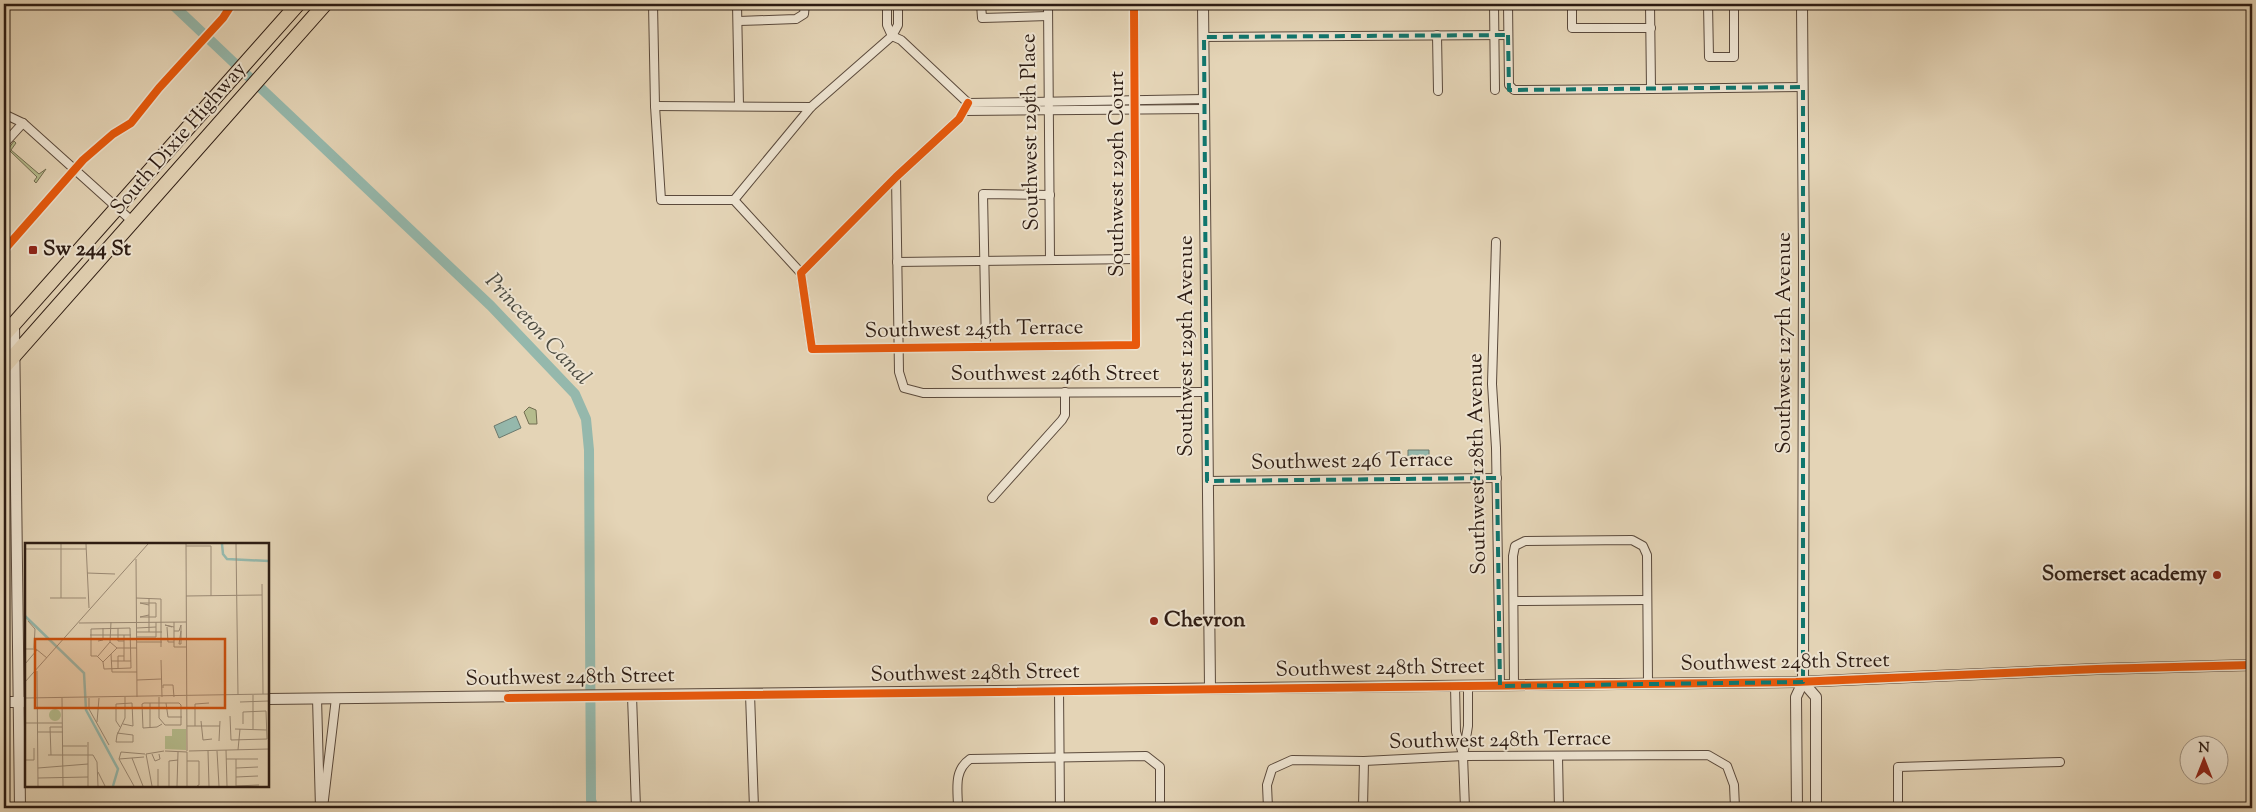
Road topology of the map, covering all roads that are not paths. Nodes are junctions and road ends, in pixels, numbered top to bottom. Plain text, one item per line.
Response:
1 (298, 4) edge
2 (325, 4) edge
3 (653, 4) edge
4 (737, 4) edge
5 (805, 4) edge
6 (887, 4) edge
7 (898, 4) edge
8 (981, 4) edge
9 (1048, 4) edge
10 (1134, 4) edge
11 (1203, 4) edge
12 (1494, 4) edge
13 (1508, 4) edge
14 (1572, 4) edge
15 (1650, 4) edge
16 (1708, 4) edge
17 (1734, 4) edge
18 (1802, 4) edge
19 (1048, 16) junction
20 (739, 21) junction
21 (1651, 28) junction
22 (1494, 34) junction
23 (1508, 34) junction
24 (1437, 35) junction
25 (892, 36) junction
26 (1204, 37) junction
27 (1803, 87) junction
28 (1651, 89) junction
29 (1495, 90) dead end
30 (1438, 91) dead end
31 (1135, 101) junction
32 (1204, 104) junction
33 (655, 106) junction
34 (739, 106) junction
35 (1048, 106) junction
36 (812, 107) junction
37 (967, 107) junction
38 (1135, 110) junction
39 (4, 114) edge
40 (23, 122) junction
41 (4, 144) edge
42 (896, 177) junction
43 (1050, 195) junction
44 (734, 200) junction
45 (117, 208) junction
46 (133, 222) junction
47 (1496, 242) dead end
48 (1136, 259) junction
49 (983, 260) junction
50 (1050, 260) junction
51 (896, 262) junction
52 (801, 273) junction
53 (14, 324) junction
54 (4, 335) edge
55 (1136, 345) joint
56 (986, 347) junction
57 (898, 348) junction
58 (14, 356) junction
59 (4, 367) edge
60 (1065, 392) junction
61 (1206, 392) junction
62 (1497, 478) junction
63 (1207, 481) junction
64 (992, 498) dead end
65 (1647, 600) junction
66 (1514, 601) junction
67 (2252, 665) edge
68 (1803, 682) junction
69 (1648, 683) junction
70 (1455, 686) junction
71 (1468, 686) junction
72 (1500, 686) junction
73 (1514, 686) junction
74 (1210, 688) junction
75 (1059, 690) junction
76 (750, 694) junction
77 (632, 696) junction
78 (317, 698) junction
79 (336, 698) junction
80 (269, 699) edge
81 (4, 702) edge
82 (23, 702) edge
83 (1463, 756) junction
84 (1060, 757) junction
85 (1558, 757) junction
86 (1364, 761) junction
87 (2060, 762) dead end
88 (20, 808) edge
89 (322, 808) edge
90 (636, 808) edge
91 (754, 808) edge
92 (958, 808) edge
93 (1060, 808) edge
94 (1160, 808) edge
95 (1268, 808) edge
96 (1363, 808) edge
97 (1465, 808) edge
98 (1559, 808) edge
99 (1735, 808) edge
100 (1797, 808) edge
101 (1816, 808) edge
102 (1898, 808) edge

1 - 45 highway, South Dixie Highway
2 - 46 highway, South Dixie Highway
3 - 33 street
4 - 20 street
5 - 20 street
6 - 25 street
7 - 25 street
8 - 19 street
9 - 19 street, Southwest 129th Place
10 - 31 street, Southwest 129th Court
11 - 26 street, Southwest 129th Avenue
12 - 22 street
13 - 23 street
14 - 21 street
15 - 21 street
16 - 17 street
18 - 27 street, Southwest 127th Avenue
19 - 35 street, Southwest 129th Place
20 - 34 street
21 - 28 street
22 - 23 street
22 - 24 street
22 - 29 street
23 - 28 street
24 - 26 street
24 - 30 street
25 - 36 street
25 - 37 street
26 - 32 street, Southwest 129th Avenue
27 - 28 street
27 - 68 street, Southwest 127th Avenue
31 - 32 street
31 - 35 street
31 - 38 street, Southwest 129th Court
32 - 38 street
32 - 61 street, Southwest 129th Avenue
33 - 34 street
33 - 44 street
34 - 36 street
35 - 37 street
35 - 38 street
35 - 43 street, Southwest 129th Place
36 - 44 street
37 - 42 street
38 - 48 street, Southwest 129th Court
39 - 40 street
40 - 41 street
40 - 45 street
42 - 51 street
42 - 52 street
43 - 49 street
43 - 50 street, Southwest 129th Place
44 - 52 street
45 - 46 street
45 - 53 highway, South Dixie Highway
46 - 58 highway, South Dixie Highway
47 - 62 street, Southwest 128th Avenue
48 - 50 street
48 - 55 street, Southwest 129th Court
49 - 50 street
49 - 51 street
49 - 56 street
51 - 57 street
52 - 57 street, Southwest 245th Terrace
53 - 54 highway, South Dixie Highway
53 - 58 street
55 - 56 street, Southwest 245th Terrace
56 - 57 street, Southwest 245th Terrace
57 - 60 street, Southwest 246th Street
58 - 59 highway, South Dixie Highway
58 - 82 street
60 - 61 street, Southwest 246th Street
60 - 64 street
61 - 63 street, Southwest 129th Avenue
62 - 63 street, Southwest 246 Terrace
62 - 72 street, Southwest 128th Avenue
63 - 74 street, Southwest 129th Avenue
65 - 66 street
65 - 66 street
65 - 69 street
66 - 73 street
67 - 68 street, Southwest 248th Street
68 - 69 street, Southwest 248th Street
68 - 100 street, Southwest 127th Avenue
68 - 101 street
69 - 73 street, Southwest 248th Street
70 - 71 street, Southwest 248th Street
70 - 74 street, Southwest 248th Street
70 - 83 street
71 - 72 street, Southwest 248th Street
71 - 83 street
72 - 73 street, Southwest 248th Street
74 - 75 street, Southwest 248th Street
75 - 76 street, Southwest 248th Street
75 - 84 street
76 - 77 street, Southwest 248th Street
76 - 91 street
77 - 79 street, Southwest 248th Street
77 - 90 street
78 - 79 street, Southwest 248th Street
78 - 80 street, Southwest 248th Street
78 - 89 street
79 - 89 street
81 - 82 street
82 - 88 street
83 - 85 street, Southwest 248th Terrace
83 - 86 street, Southwest 248th Terrace
83 - 97 street
84 - 92 street
84 - 93 street
84 - 94 street
85 - 98 street
85 - 99 street, Southwest 248th Terrace
86 - 95 street, Southwest 248th Terrace
86 - 96 street
87 - 102 street

